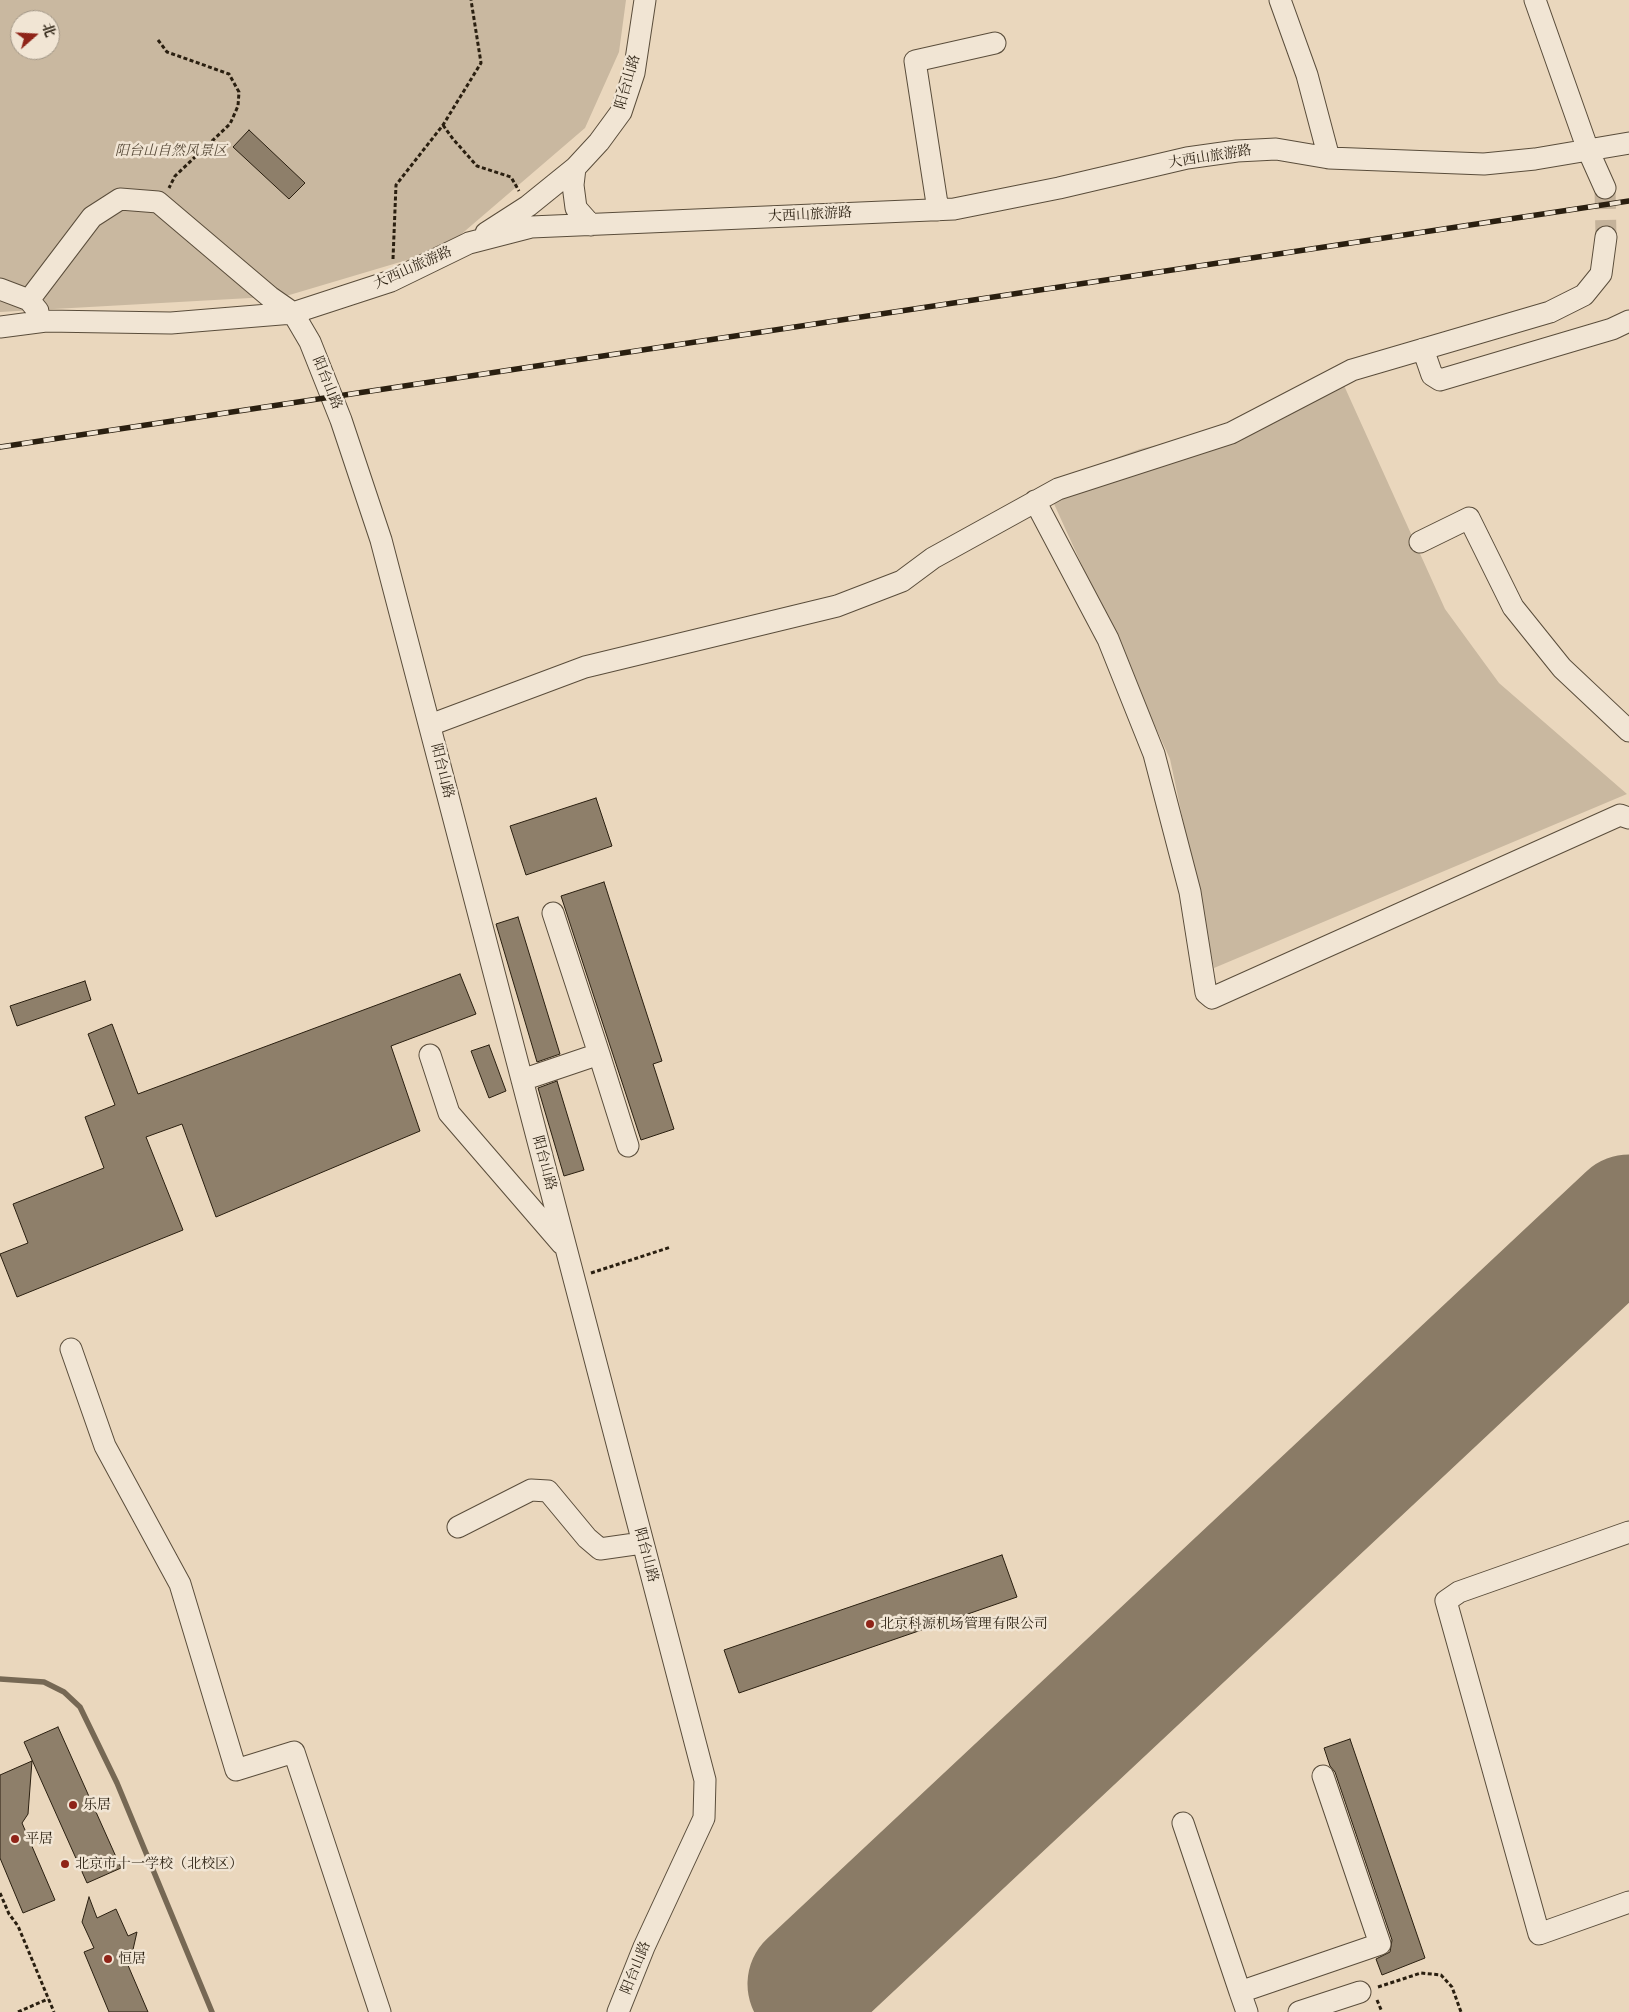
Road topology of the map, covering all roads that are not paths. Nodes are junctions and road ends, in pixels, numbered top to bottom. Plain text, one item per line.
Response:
1 (645, 0) edge
2 (1280, 0) edge
3 (1535, 0) edge
4 (995, 43) dead end
5 (1629, 143) edge
6 (1588, 150) junction
7 (1329, 158) junction
8 (575, 168) junction
9 (1605, 188) tunnel mouth
10 (938, 210) junction
11 (591, 225) junction
12 (1606, 237) tunnel mouth
13 (469, 243) junction
14 (0, 289) edge
15 (29, 300) junction
16 (293, 313) junction
17 (46, 321) junction
18 (1629, 321) edge
19 (0, 328) edge
20 (1423, 349) junction
21 (1035, 501) junction
22 (1420, 542) dead end
23 (430, 724) junction
24 (1629, 731) edge
25 (1629, 818) edge
26 (553, 913) dead end
27 (599, 1054) junction
28 (430, 1056) dead end
29 (522, 1080) junction
30 (628, 1146) dead end
31 (566, 1248) junction
32 (71, 1349) dead end
33 (458, 1527) dead end
34 (1629, 1532) edge
35 (642, 1543) junction
36 (1323, 1776) dead end
37 (1183, 1822) dead end
38 (1629, 1902) edge
39 (1240, 1992) junction
40 (1360, 1992) road end
41 (380, 2012) edge
42 (618, 2012) edge
43 (1247, 2012) edge
44 (1299, 2012) edge

1 - 8 street, 阳台山路
2 - 7 street
3 - 6 street
4 - 10 street
5 - 6 street, 大西山旅游路
6 - 7 street, 大西山旅游路
6 - 9 street
7 - 10 street, 大西山旅游路
8 - 11 street
8 - 13 street, 阳台山路
10 - 11 street, 大西山旅游路
11 - 13 street, 大西山旅游路
12 - 20 street
13 - 16 street, 大西山旅游路
14 - 15 street
15 - 16 street
15 - 17 street
16 - 17 street, 大西山旅游路
16 - 23 street, 阳台山路
17 - 19 street, 大西山旅游路
18 - 20 street
20 - 21 street
21 - 23 street
21 - 25 street
22 - 24 street
23 - 29 street, 阳台山路
26 - 27 street
27 - 29 street
27 - 30 street
28 - 31 street
29 - 31 street, 阳台山路
31 - 35 street, 阳台山路
32 - 41 street
33 - 35 street
34 - 38 street
35 - 42 street, 阳台山路
36 - 39 street
37 - 39 street
39 - 43 street
40 - 44 street

